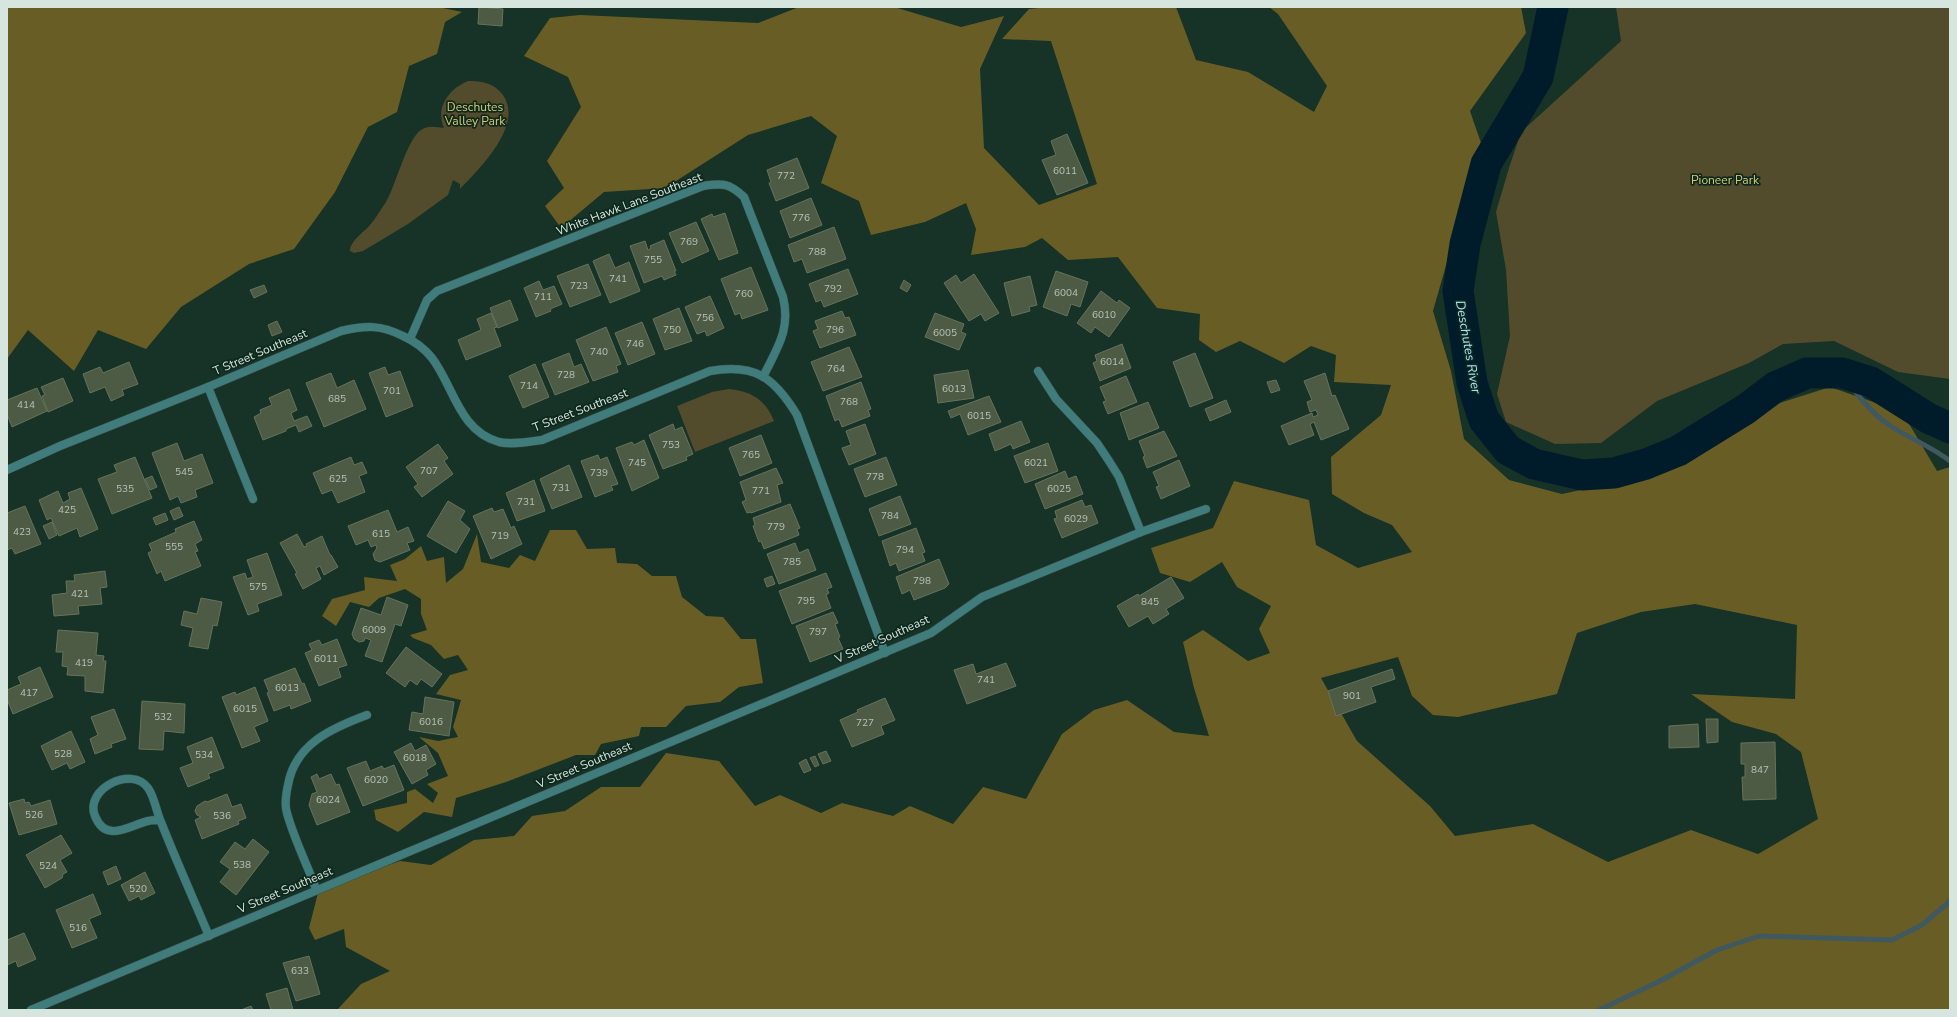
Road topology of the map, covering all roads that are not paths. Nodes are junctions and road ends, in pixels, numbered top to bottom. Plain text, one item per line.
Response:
1 (410, 339) junction
2 (1038, 371) dead end
3 (763, 377) junction
4 (208, 387) junction
5 (7, 470) edge
6 (253, 499) dead end
7 (1206, 509) dead end
8 (1141, 532) junction
9 (884, 653) junction
10 (367, 715) dead end
11 (160, 820) junction
12 (316, 889) junction
13 (209, 936) junction
14 (31, 1010) edge

1 - 3 street, T Street Southeast
1 - 3 street, White Hawk Lane Southeast
1 - 4 street, T Street Southeast
2 - 8 street
3 - 9 street, T Street Southeast
4 - 5 street, T Street Southeast
4 - 6 street
7 - 8 street, V Street Southeast
8 - 9 street, V Street Southeast
9 - 12 street, V Street Southeast
10 - 12 street
11 - 11 street
11 - 13 street
12 - 13 street, V Street Southeast
13 - 14 street, V Street Southeast

